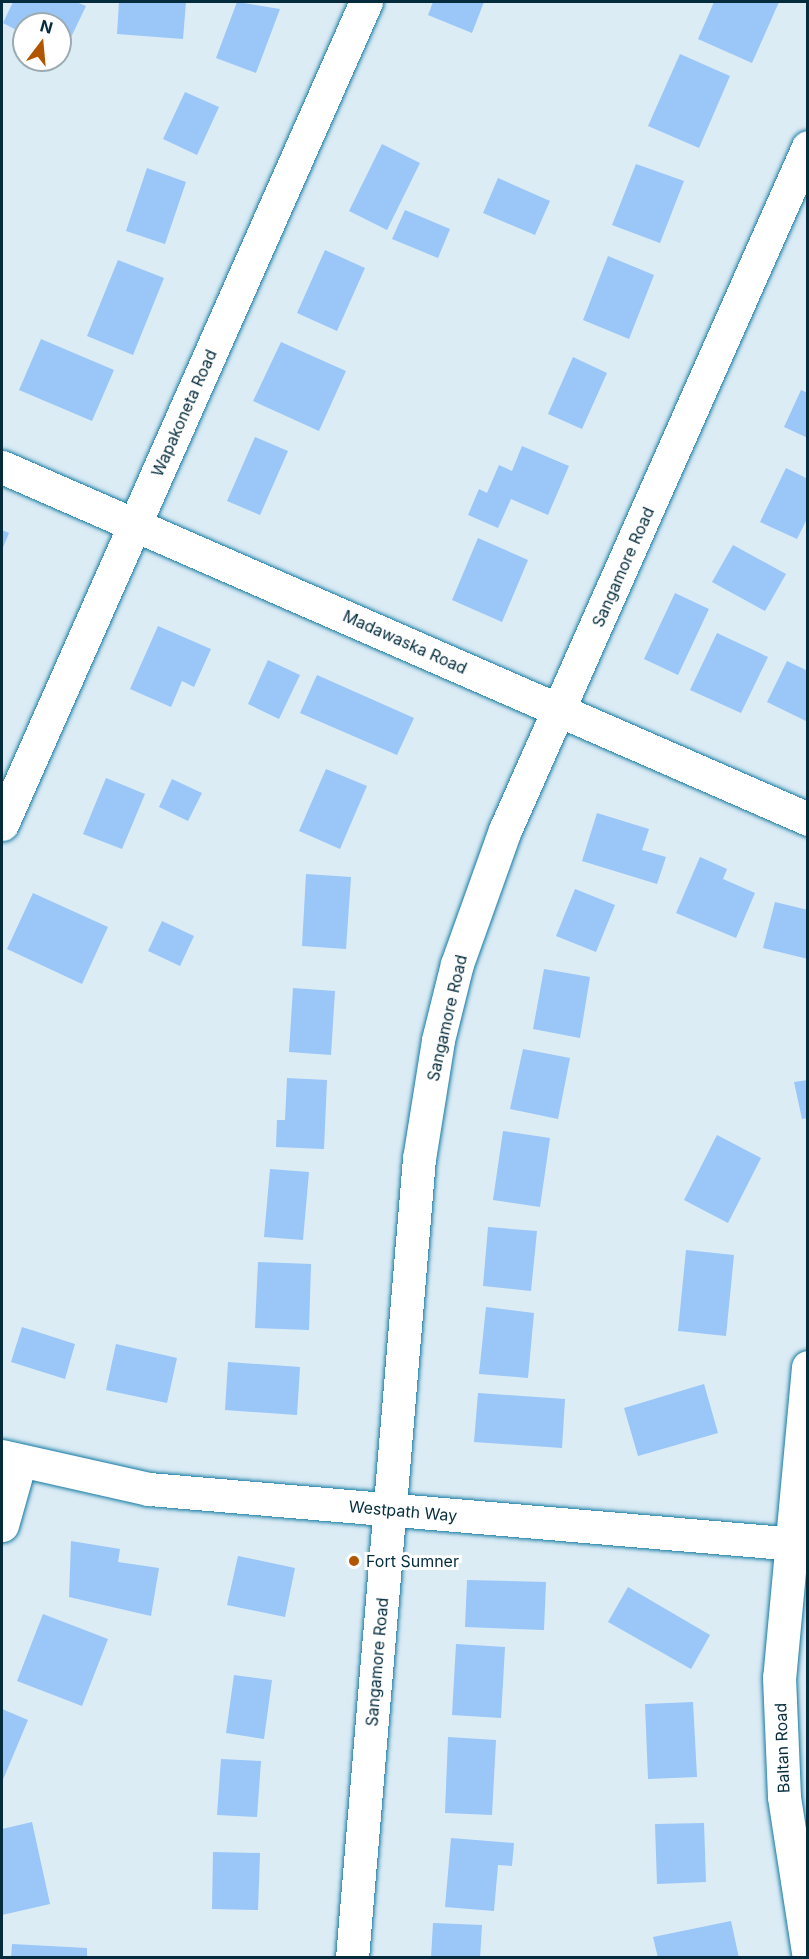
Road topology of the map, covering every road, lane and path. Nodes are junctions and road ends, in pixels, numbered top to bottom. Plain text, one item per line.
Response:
1 (366, 2) edge
2 (807, 147) edge
3 (2, 467) edge
4 (134, 524) junction
5 (560, 709) junction
6 (807, 819) edge
7 (2, 824) edge
8 (807, 1367) edge
9 (11, 1459) edge
10 (390, 1510) junction
11 (2, 1525) edge
12 (798, 1544) edge
13 (807, 1952) edge
14 (352, 1958) edge

1 - 4 street, Wapakoneta Road
2 - 5 street, Sangamore Road
3 - 4 street, Madawaska Road
4 - 5 street, Madawaska Road
4 - 7 street, Wapakoneta Road
5 - 6 street, Madawaska Road
5 - 10 street, Sangamore Road
8 - 12 street, Baltan Road
9 - 10 street, Westpath Way
9 - 11 street
10 - 12 street, Westpath Way
10 - 14 street, Sangamore Road
12 - 13 street, Baltan Road

